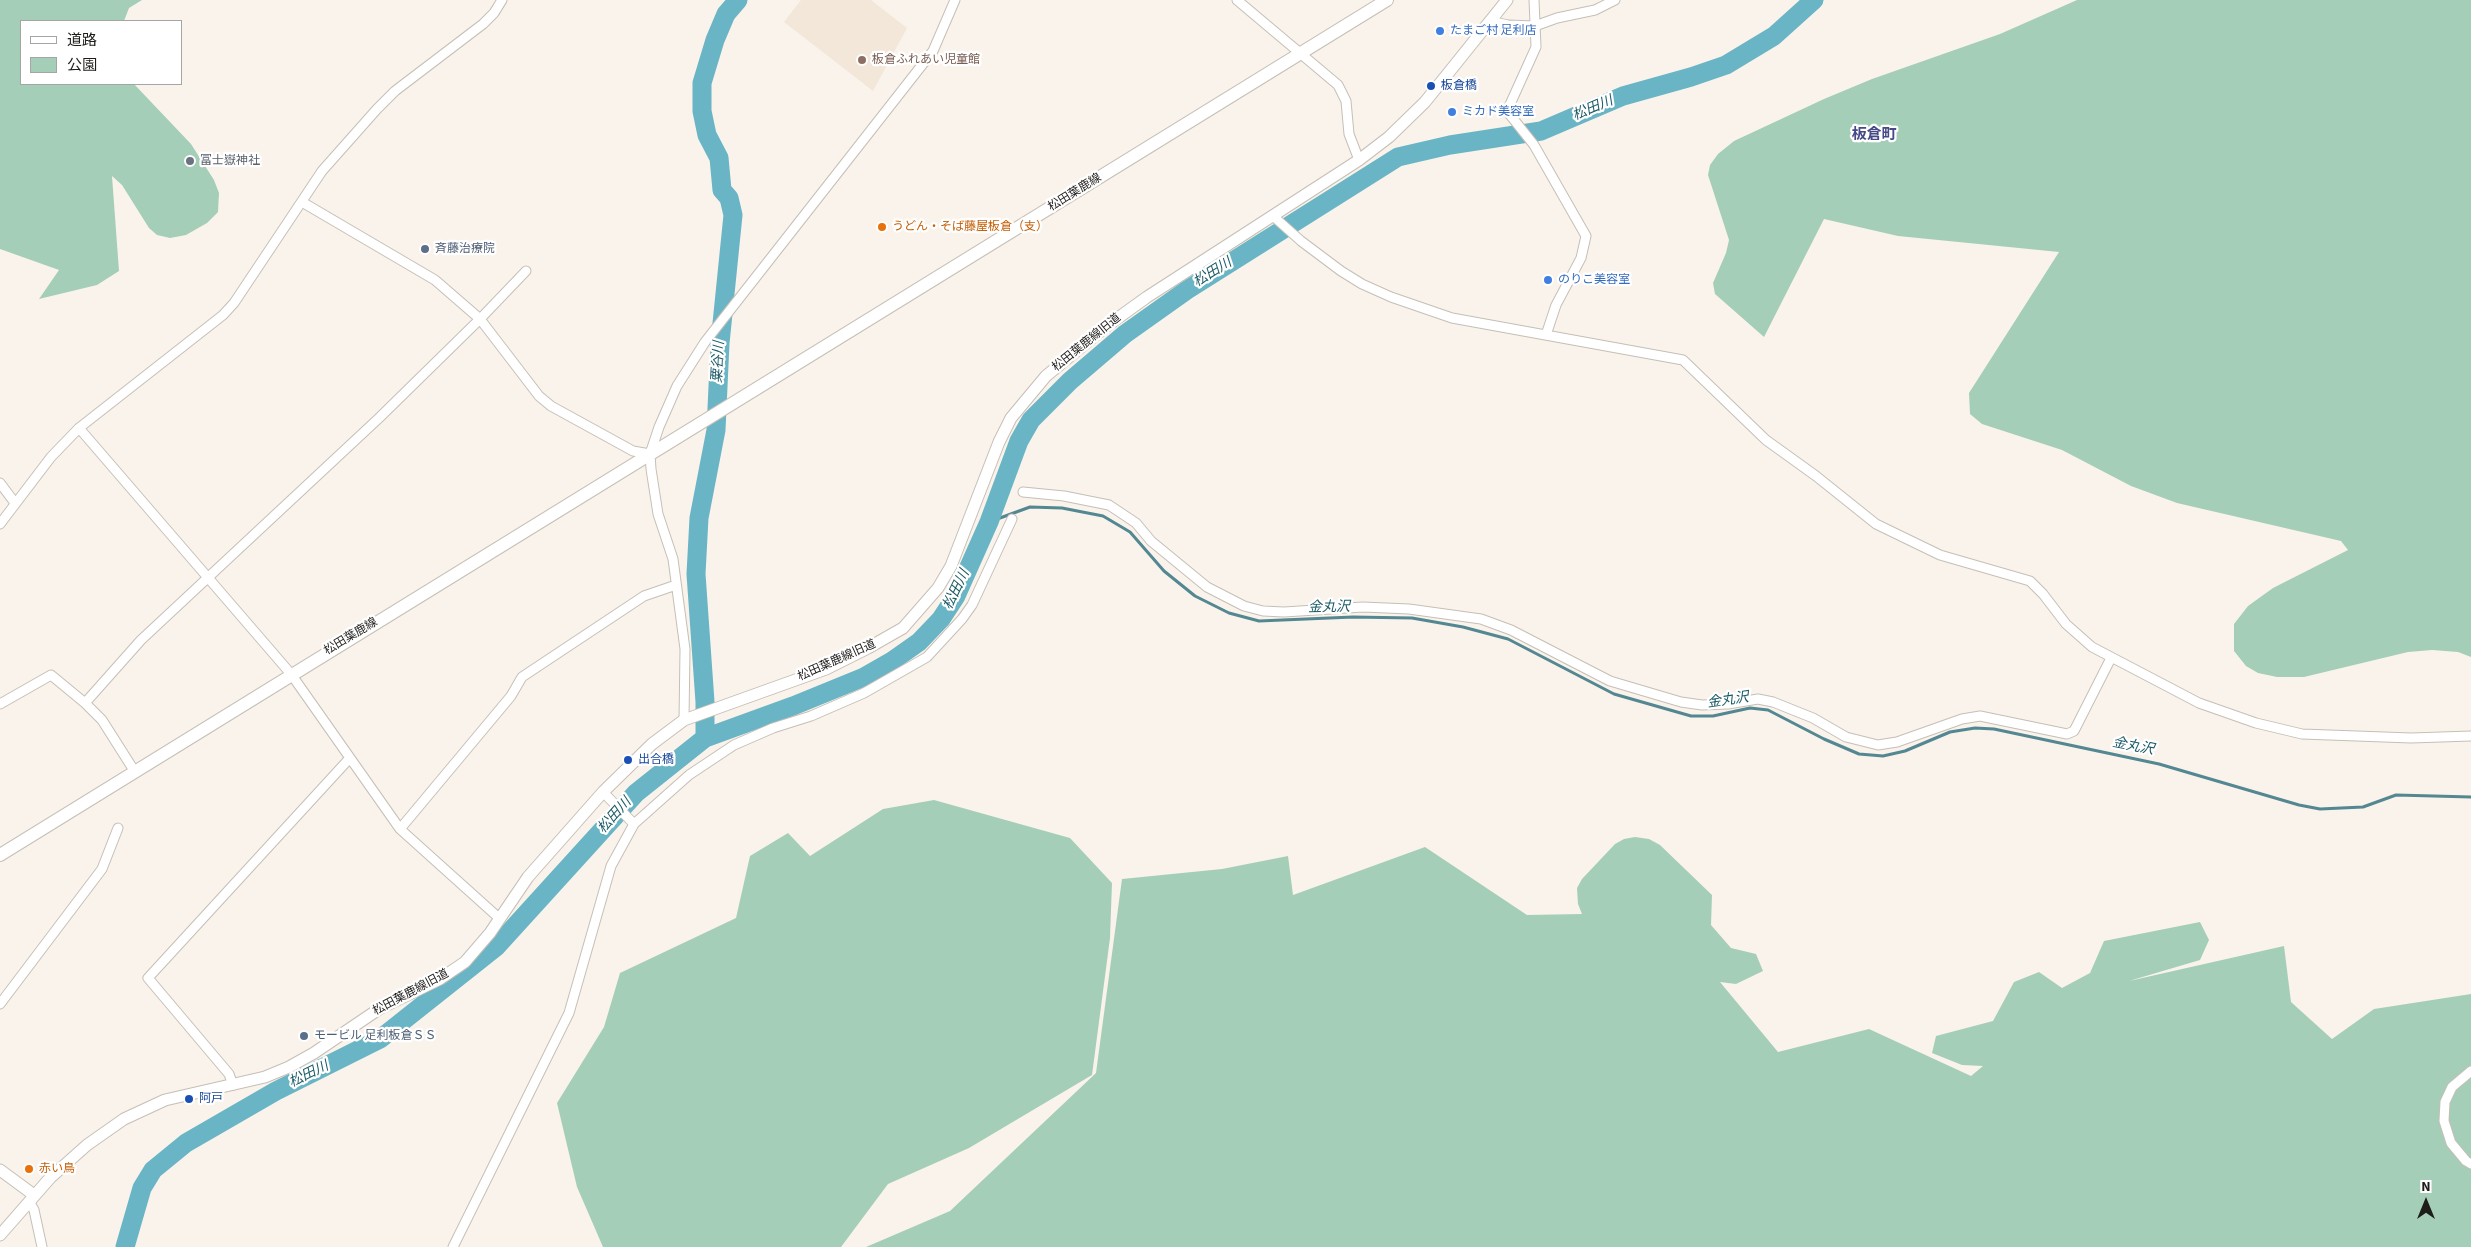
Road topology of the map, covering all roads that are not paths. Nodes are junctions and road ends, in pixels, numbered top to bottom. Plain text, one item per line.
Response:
1 (502, 0) edge
2 (956, 0) edge
3 (1237, 0) edge
4 (1387, 0) edge
5 (1507, 0) edge
6 (1534, 0) edge
7 (1615, 0) edge
8 (1490, 21) junction
9 (1535, 26) junction
10 (1301, 54) junction
11 (1359, 160) junction
12 (302, 202) junction
13 (1274, 216) junction
14 (526, 271) dead end
15 (480, 319) junction
16 (1546, 335) junction
17 (79, 428) junction
18 (650, 454) junction
19 (0, 483) edge
20 (1024, 492) dead end
21 (15, 503) junction
22 (1012, 519) dead end
23 (0, 524) edge
24 (209, 576) junction
25 (676, 585) junction
26 (2111, 658) junction
27 (291, 674) junction
28 (86, 703) junction
29 (0, 704) edge
30 (687, 718) junction
31 (2471, 736) edge
32 (350, 760) junction
33 (135, 772) junction
34 (605, 795) junction
35 (632, 822) junction
36 (118, 828) dead end
37 (400, 829) junction
38 (0, 855) edge
39 (499, 918) junction
40 (0, 1004) edge
41 (2471, 1071) edge
42 (233, 1085) junction
43 (2471, 1164) edge
44 (0, 1170) edge
45 (32, 1198) junction
46 (0, 1234) edge
47 (42, 1247) edge
48 (453, 1247) edge

1 - 12 street
2 - 18 street
3 - 10 street
4 - 10 main road, 松田葉鹿線
5 - 8 street, 松田葉鹿線旧道
6 - 9 street
7 - 9 street
8 - 9 street
8 - 11 street, 松田葉鹿線旧道
9 - 16 street
10 - 11 street
10 - 18 main road, 松田葉鹿線
11 - 13 street, 松田葉鹿線旧道
12 - 15 street
12 - 17 street
13 - 16 street
13 - 30 street, 松田葉鹿線旧道
14 - 15 street
15 - 18 street
15 - 24 street
16 - 26 street
17 - 21 street
17 - 24 street
18 - 25 street
18 - 27 main road, 松田葉鹿線
19 - 21 street
20 - 26 street
21 - 23 street
22 - 35 street
24 - 27 street
24 - 28 street
25 - 30 street
25 - 37 street
26 - 31 street
27 - 32 street
27 - 33 main road, 松田葉鹿線
28 - 29 street
28 - 33 street
30 - 34 street, 松田葉鹿線旧道
32 - 37 street
32 - 42 street
33 - 38 main road, 松田葉鹿線
34 - 35 street
34 - 39 street, 松田葉鹿線旧道
35 - 48 street
36 - 40 street
37 - 39 street
39 - 42 street, 松田葉鹿線旧道
41 - 43 street
42 - 45 street, 松田葉鹿線旧道
44 - 45 street
45 - 46 street, 松田葉鹿線旧道
45 - 47 street

